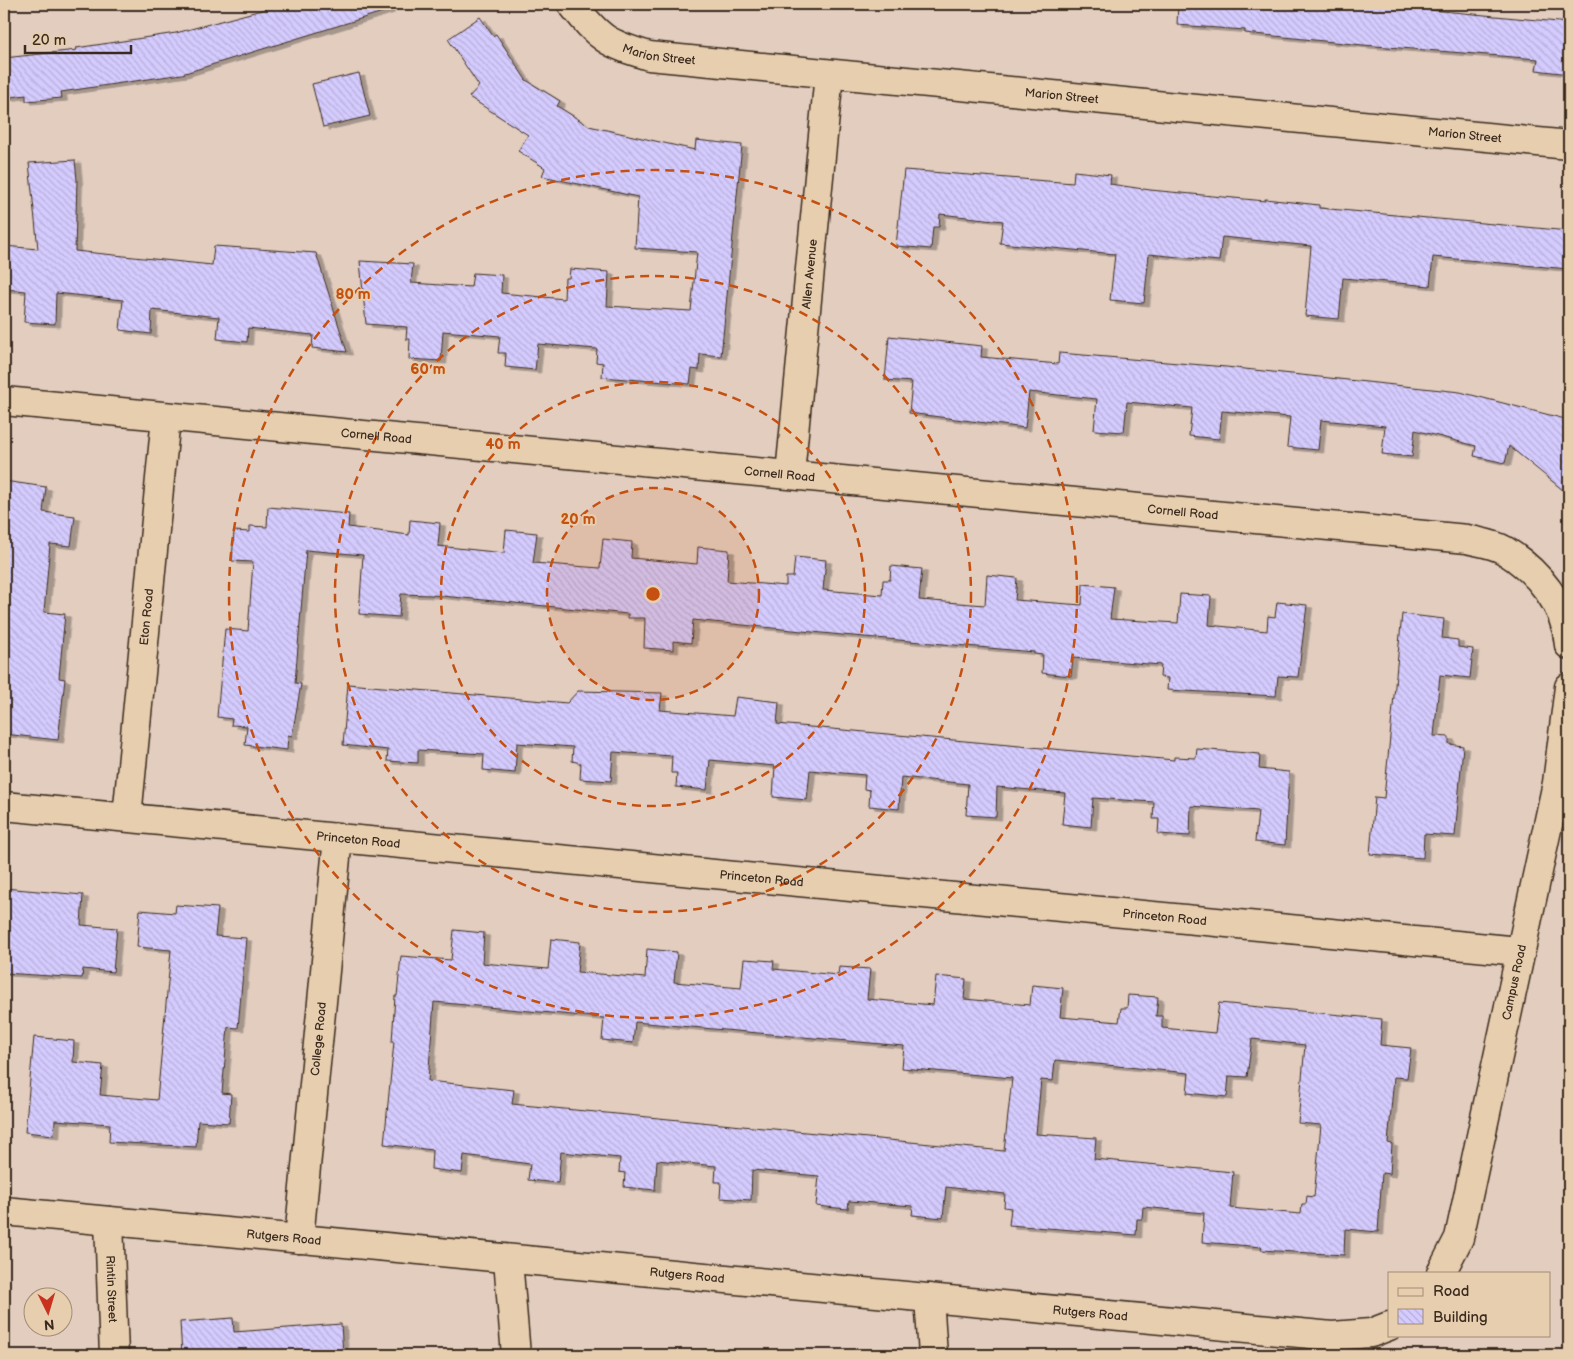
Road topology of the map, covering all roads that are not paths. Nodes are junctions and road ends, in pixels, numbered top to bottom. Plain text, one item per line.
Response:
1 (572, 4) edge
2 (829, 74) junction
3 (1569, 145) edge
4 (4, 401) edge
5 (166, 417) junction
6 (790, 474) junction
7 (1569, 645) edge
8 (1569, 687) edge
9 (1563, 784) edge
10 (4, 806) edge
11 (127, 816) junction
12 (338, 837) junction
13 (1519, 952) junction
14 (4, 1211) edge
15 (109, 1221) junction
16 (299, 1240) junction
17 (508, 1260) junction
18 (1441, 1272) edge
19 (929, 1298) junction
20 (1380, 1330) edge
21 (114, 1355) edge
22 (516, 1355) edge
23 (933, 1355) edge

1 - 2 street, Marion Street
2 - 3 street, Marion Street
2 - 6 street, Allen Avenue
4 - 5 street, Cornell Road
5 - 6 street, Cornell Road
5 - 11 street, Eton Road
6 - 7 street, Cornell Road
8 - 9 street, Campus Road
9 - 13 street, Campus Road
10 - 11 street, Princeton Road
11 - 12 street, Princeton Road
12 - 13 street, Princeton Road
12 - 16 street, College Road
13 - 18 street, Campus Road
14 - 15 street, Rutgers Road
15 - 16 street, Rutgers Road
15 - 21 street, Rintin Street
16 - 17 street, Rutgers Road
17 - 19 street, Rutgers Road
17 - 22 street
19 - 20 street, Rutgers Road
19 - 23 street

